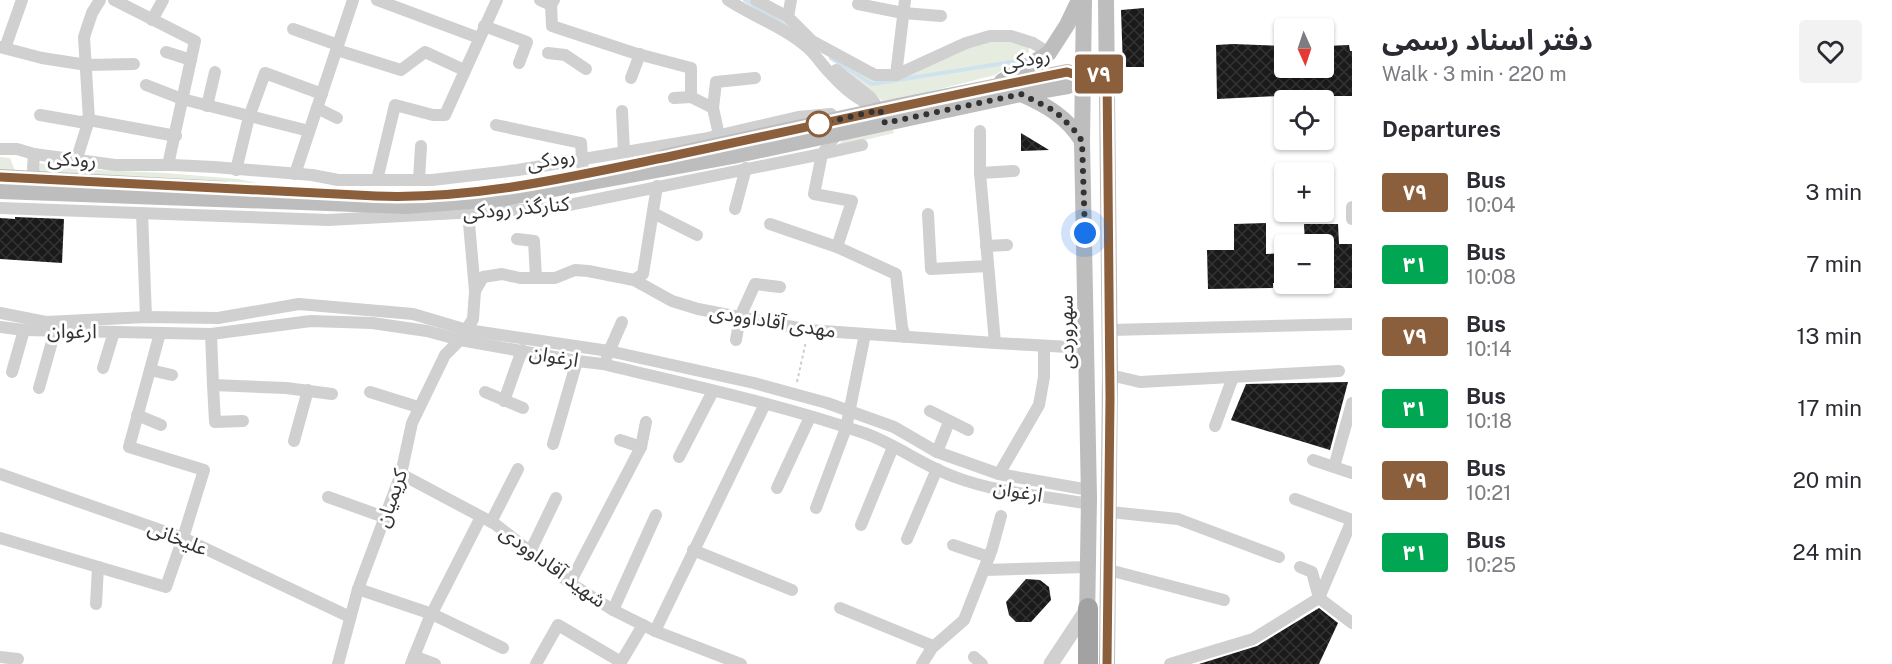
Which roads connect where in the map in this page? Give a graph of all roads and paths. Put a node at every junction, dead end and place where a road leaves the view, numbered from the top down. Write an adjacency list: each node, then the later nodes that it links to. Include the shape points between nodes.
1 (22, 0): 25 (street)
2 (100, 0): 35 (street, via 84,37)
3 (114, 0): 20 (street)
4 (163, 0): 20 (street)
5 (353, 0): 26 (street)
6 (376, 0): 22 (street)
7 (497, 0): 22 (street)
8 (728, 0): 24 (street)
9 (756, 0): 18 (street)
10 (792, 0): 18 (street)
11 (905, 0): 17 (street)
12 (1079, 0): 29 (main road)
13 (1084, 0): 41 (main road, سهروردی)
14 (1106, 0): 39 (main road)
15 (548, 2): 23 (street, via 552,26)
16 (858, 4): 17 (street)
17 (903, 13): 19 (street); 40 (street)
18 (788, 16): 24 (street)
19 (941, 16)
20 (152, 20): 32 (street, via 195,41)
21 (293, 29): 26 (street)
22 (481, 32): 33 (street, via 527,42); 37 (street)
23 (572, 33): 30 (street); 31 (street)
24 (811, 45): 40 (street, via 875,75); 57 (street, via 829,72 856,99)
25 (3, 47): 35 (street)
26 (338, 47): 37 (street, via 401,70 425,52); 46 (street)
27 (166, 52): 32 (street)
28 (548, 53): 31 (street)
29 (1049, 53): 40 (street, via 1011,36 990,36); 45 (main road)
30 (640, 54): 42 (street); 48 (street, via 691,68)
31 (565, 55): 36 (street)
32 (191, 60): 50 (street)
33 (519, 63)
34 (135, 64): 35 (street)
35 (87, 65): 59 (street)
36 (586, 69)
37 (464, 70): 83 (street, via 445,115 395,105)
38 (215, 72): 51 (street)
39 (1107, 73): 41 (main road); 118 (main road)
40 (896, 75)
41 (1083, 77): 45 (main road, رودکی, via 1067,72); 47 (main road, رودکی, via 1068,86); 66 (main road, سهروردی)
42 (631, 78)
43 (755, 78): 53 (street, via 716,82)
44 (146, 85): 50 (street)
45 (993, 87): 57 (main road, رودکی)
46 (322, 94): 52 (street); 56 (street, via 265,74)
47 (1021, 94): 57 (main road, رودکی); 66 (main road, via 1055,111)
48 (691, 97): 49 (street); 53 (street)
49 (674, 98)
50 (182, 99): 51 (street); 65 (street)
51 (207, 106): 56 (street)
52 (317, 108): 58 (street); 61 (street)
53 (713, 108): 64 (street)
54 (622, 111): 70 (street)
55 (40, 115): 59 (street)
56 (249, 117): 61 (street); 77 (street)
57 (883, 117): 63 (main road, رودکی); 64 (street, via 798,117); 75 (main road, رودکی)
58 (337, 118)
59 (89, 120): 65 (street); 73 (street)
60 (496, 125): 75 (street, via 581,143)
61 (309, 131): 80 (street)
62 (980, 132): 79 (street)
63 (837, 134): 72 (street); 88 (main road, رودکی, via 516,196 407,206)
64 (719, 135): 70 (street)
65 (176, 136): 74 (street)
66 (1082, 141): 129 (main road, سهروردی)
67 (862, 145): 72 (street, کنارگذر رودکی)
68 (421, 146): 84 (street)
69 (0, 149): 71 (street)
70 (624, 152): 75 (street)
71 (34, 154): 73 (street); 82 (street)
72 (822, 154): 76 (street, کنارگذر رودکی); 102 (street, via 814,194 852,201)
73 (76, 161): 74 (street)
74 (168, 165): 77 (street)
75 (582, 167): 82 (main road, رودکی, via 499,189 414,198); 84 (street)
76 (746, 168): 85 (street, کنارگذر رودکی); 91 (street)
77 (236, 170): 80 (street)
78 (1014, 171): 79 (street)
79 (980, 173): 101 (street)
80 (295, 174): 83 (street)
81 (0, 177): 82 (main road, رودکی)
82 (35, 178)
83 (377, 180): 84 (street)
84 (419, 180)
85 (657, 186): 92 (street, کنارگذر رودکی, via 554,208); 94 (street)
86 (0, 191): 87 (main road, رودکی)
87 (67, 202): 88 (main road, رودکی); 90 (street)
88 (116, 204): 93 (street, کنارگذر رودکی)
89 (1352, 207): 96 (street)
90 (0, 208)
91 (735, 209)
92 (468, 212): 93 (street, کنارگذر رودکی, via 328,219); 107 (street)
93 (142, 213): 110 (street)
94 (652, 213): 98 (street); 105 (street, via 643,274)
95 (928, 214): 103 (street, via 931,269)
96 (1352, 219)
97 (770, 224): 102 (street)
98 (697, 235)
99 (517, 239): 104 (street, via 534,241)
100 (1008, 245): 101 (street)
101 (986, 246): 103 (street)
102 (837, 247): 125 (street, via 896,274)
103 (988, 266): 127 (street)
104 (536, 278): 105 (street, مهدی آقاداوودی, via 555,278 575,270); 107 (street, مهدی آقاداوودی, via 502,274 483,277)
105 (634, 280): 111 (street, مهدی آقاداوودی, via 672,301)
106 (780, 287): 111 (street, via 755,284)
107 (475, 291): 124 (street, via 474,319)
108 (287, 307): 110 (street, ارغوان, via 218,318); 113 (street); 124 (street, ارغوان, via 299,304 413,314)
109 (0, 313): 110 (street, ارغوان, via 46,322)
110 (146, 317)
111 (740, 317): 117 (street, مهدی آقاداوودی); 126 (street)
112 (622, 322): 131 (street)
113 (290, 324): 122 (street, ارغوان); 124 (street, ارغوان, via 372,323)
114 (1352, 324): 118 (street)
115 (0, 327): 116 (street, ارغوان)
116 (24, 330): 119 (street, ارغوان); 138 (street)
117 (809, 330): 123 (street, مهدی آقاداوودی); 149 (path)
118 (1110, 330): 140 (main road)
119 (55, 331): 120 (street, ارغوان); 143 (street)
120 (114, 332): 121 (street, ارغوان); 135 (street)
121 (160, 333): 122 (street, ارغوان); 136 (street)
122 (211, 334): 142 (street)
123 (865, 334): 125 (street, مهدی آقاداوودی); 156 (street)
124 (463, 335): 130 (street, ارغوان); 132 (street, ارغوان); 153 (street, کریمیان, via 445,355)
125 (905, 337): 127 (street, مهدی آقاداوودی)
126 (736, 340)
127 (995, 343): 128 (street, مهدی آقاداوودی)
128 (1044, 346): 129 (street, مهدی آقاداوودی); 180 (street, via 1039,405)
129 (1088, 348): 183 (main road, سهروردی)
130 (522, 351): 132 (street, ارغوان); 150 (street)
131 (609, 351): 132 (street, ارغوان); 134 (street); 149 (street, ارغوان)
132 (560, 352): 133 (street, ارغوان)
133 (577, 361): 134 (street, ارغوان); 168 (street)
134 (603, 364): 145 (street, ارغوان)
135 (103, 368)
136 (150, 370): 139 (street); 157 (street)
137 (1339, 370): 141 (street)
138 (12, 372)
139 (172, 375)
140 (1110, 375): 141 (street, via 1140,382); 187 (main road)
141 (1233, 377): 163 (street)
142 (213, 386): 144 (street); 159 (street, via 215,422)
143 (39, 388)
144 (308, 390): 148 (street); 167 (street)
145 (713, 391): 152 (street, ارغوان); 172 (street)
146 (370, 392): 153 (street)
147 (485, 392): 150 (street)
148 (332, 394)
149 (794, 394): 156 (street, ارغوان)
150 (504, 400): 154 (street)
151 (1352, 403): 174 (street)
152 (765, 404): 158 (street, ارغوان); 199 (street)
153 (418, 407): 179 (street, کریمیان)
154 (523, 408)
155 (930, 411): 161 (street)
156 (849, 412): 164 (street); 171 (street, ارغوان, via 894,427)
157 (137, 415): 162 (street); 195 (street, via 129,447 204,470)
158 (810, 417): 164 (street, ارغوان); 181 (street)
159 (243, 421)
160 (646, 422): 169 (street)
161 (949, 422): 165 (street); 171 (street)
162 (161, 425)
163 (1215, 426)
164 (846, 428): 170 (street, ارغوان); 186 (street)
165 (968, 430)
166 (620, 440): 169 (street)
167 (294, 441)
168 (553, 444)
169 (641, 447): 208 (street)
170 (893, 447): 176 (street, ارغوان); 193 (street)
171 (937, 452): 180 (street, ارغوان)
172 (679, 458)
173 (1313, 460): 174 (street)
174 (1334, 467): 177 (street)
175 (518, 469): 191 (street)
176 (937, 470): 183 (street, ارغوان, via 991,487); 196 (street)
177 (1352, 473)
178 (0, 474): 195 (street, علیخانی)
179 (401, 474): 190 (street, کریمیان); 191 (street, شهید آقاداوودی)
180 (999, 474): 183 (street, ارغوان)
181 (777, 488)
182 (328, 497): 190 (street)
183 (1089, 497): 204 (main road, سهروردی)
184 (556, 498): 200 (street)
185 (1294, 500): 192 (street)
186 (816, 508)
187 (1110, 512): 202 (street, via 1178,519); 207 (main road)
188 (656, 514): 216 (street)
189 (1001, 516): 201 (street)
190 (384, 518): 209 (street, کریمیان)
191 (486, 519): 200 (street, شهید آقاداوودی); 217 (street)
192 (1352, 520): 197 (street)
193 (861, 525)
194 (0, 538): 203 (street)
195 (183, 538): 203 (street, via 166,587); 218 (street, علیخانی)
196 (907, 540)
197 (1346, 544): 211 (street)
198 (953, 545): 201 (street)
199 (693, 550): 210 (street); 221 (street)
200 (530, 552): 208 (street, شهید آقاداوودی)
201 (989, 557): 206 (street)
202 (1279, 557)
203 (98, 567): 213 (street)
204 (1088, 567): 206 (street); 215 (main road, سهروردی)
205 (1300, 567): 211 (street, via 1312,572)
206 (984, 570): 222 (street, via 964,620)
207 (1109, 570): 212 (street); 234 (main road)
208 (570, 583): 216 (street, شهید آقاداوودی)
209 (358, 589): 217 (street); 218 (street, کریمیان)
210 (792, 590)
211 (1318, 598): 219 (street); 235 (street, via 1253,639)
212 (1224, 600)
213 (96, 604)
214 (840, 608): 222 (street)
215 (1088, 608): 232 (street); 233 (highway)
216 (613, 610): 220 (street, شهید آقاداوودی)
217 (432, 614): 223 (street); 226 (street)
218 (350, 617): 227 (street, کریمیان)
219 (1352, 623)
220 (642, 625): 221 (street, شهید آقاداوودی); 229 (street, via 621,662 558,625)
221 (655, 631): 230 (street, شهید آقاداوودی)
222 (933, 646): 231 (street)
223 (503, 648)
224 (0, 657): 225 (street)
225 (18, 659)
226 (412, 660): 228 (street)
227 (337, 663)
228 (435, 664)
229 (536, 664)
230 (741, 664)
231 (922, 664)
232 (1051, 664)
233 (1086, 664)
234 (1107, 664)
235 (1170, 664)

